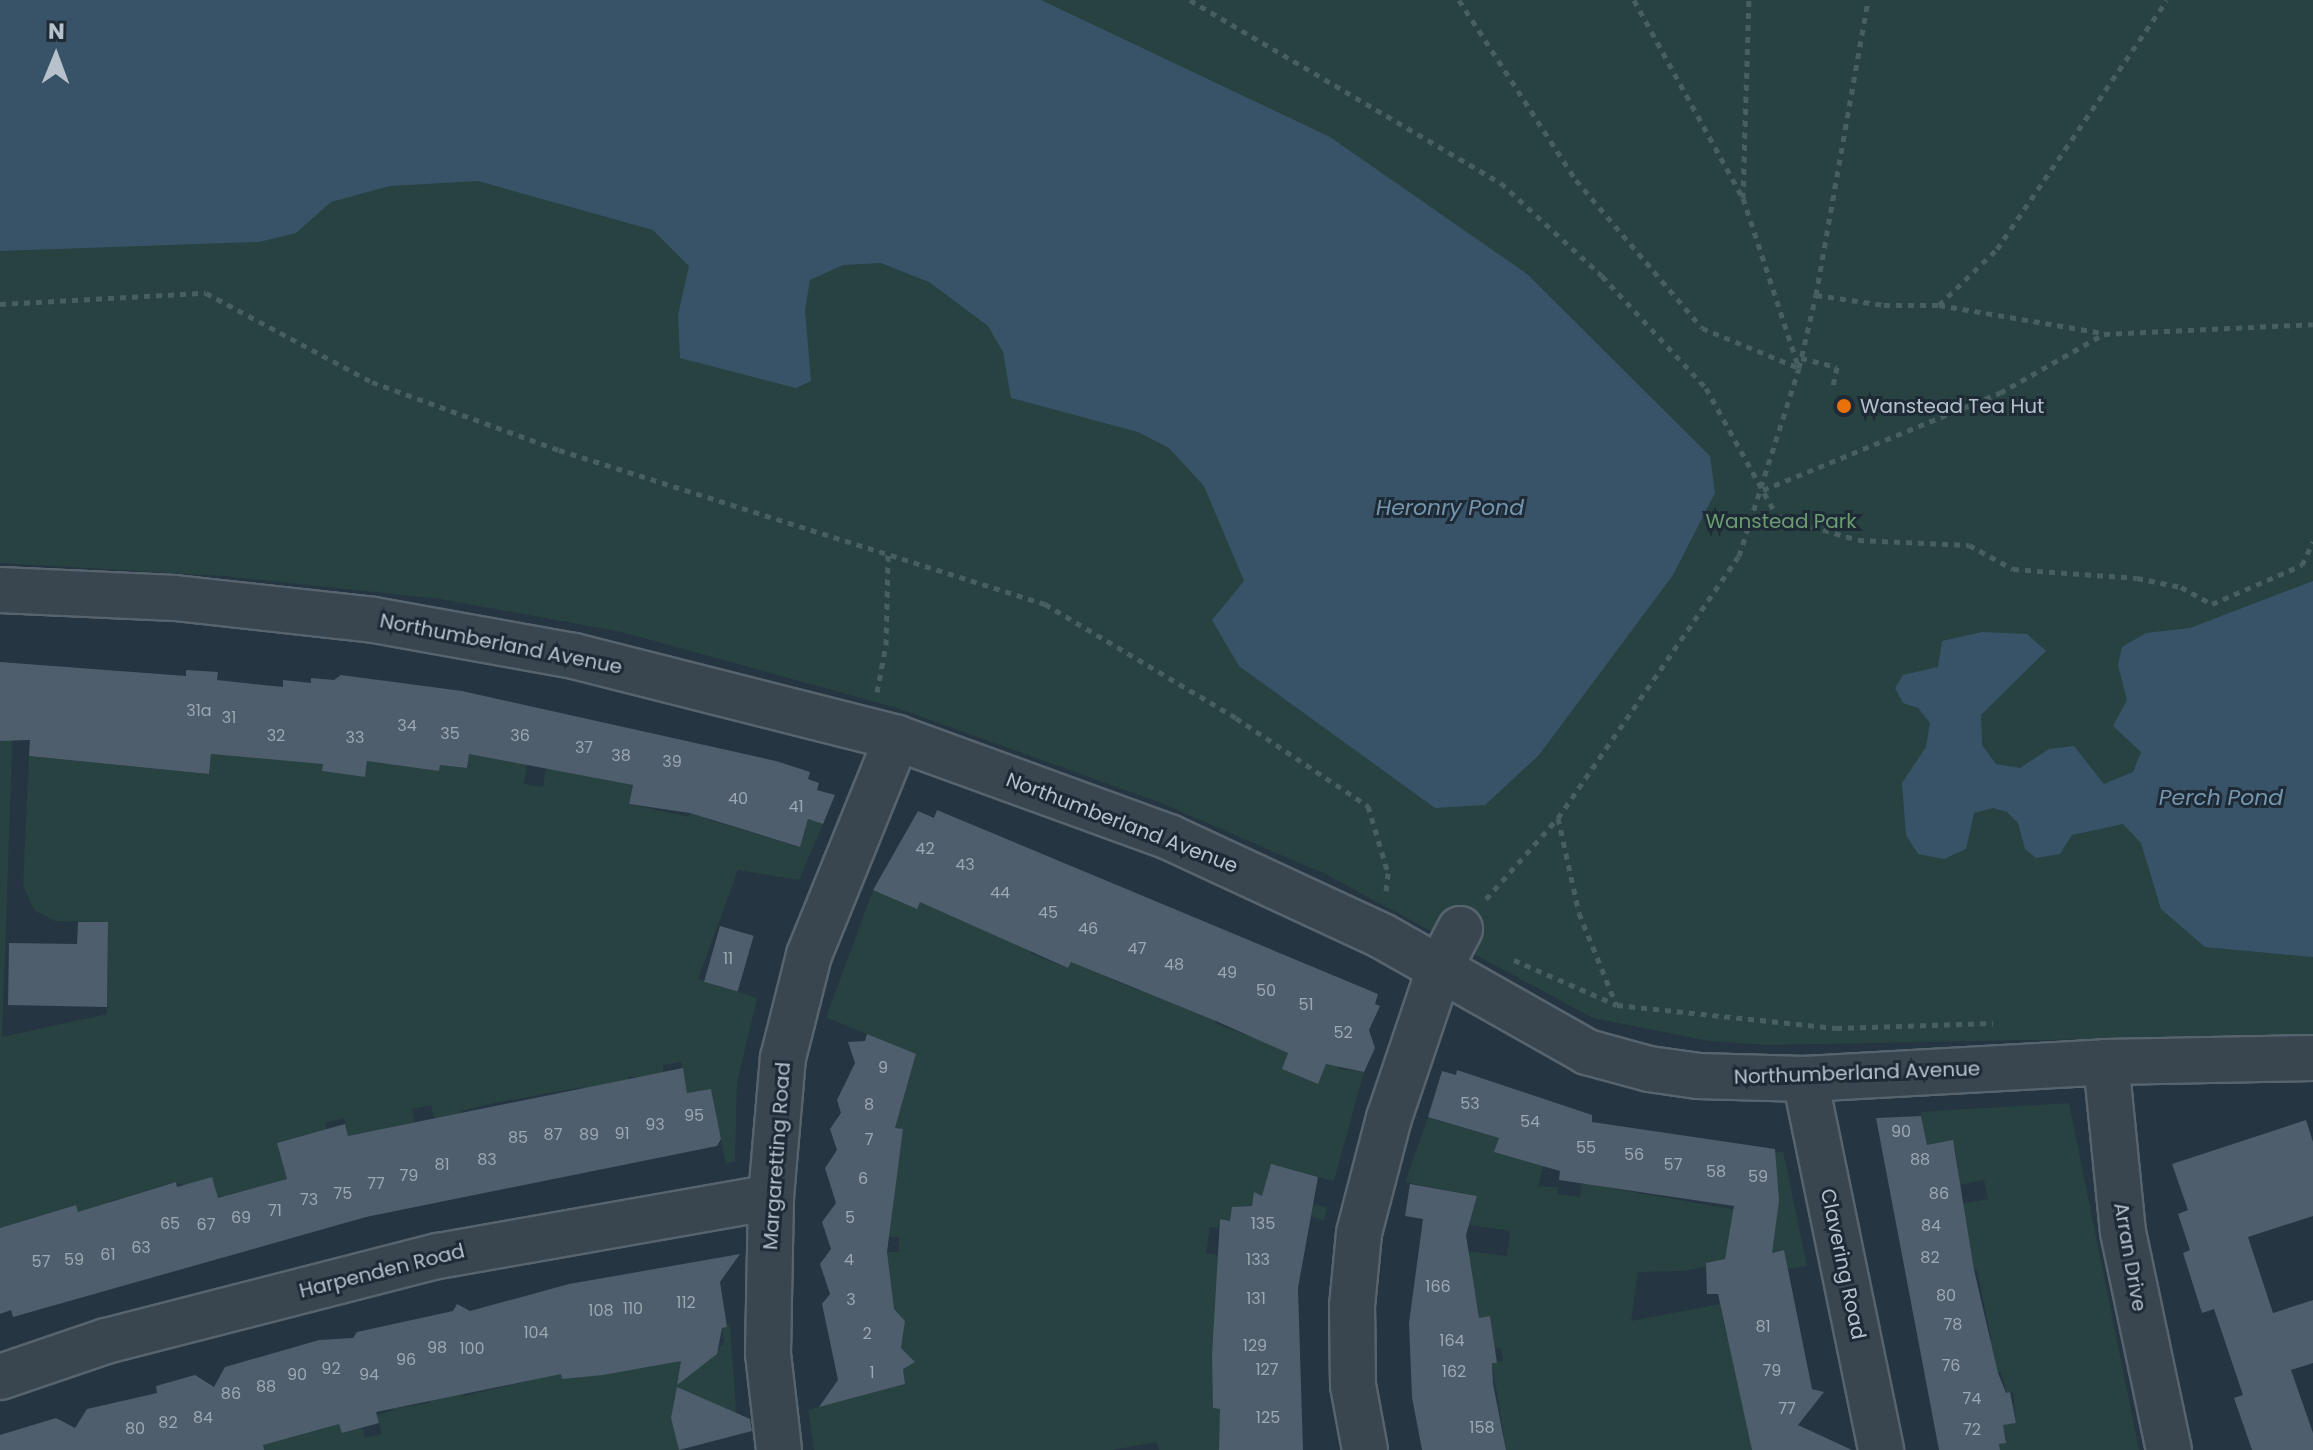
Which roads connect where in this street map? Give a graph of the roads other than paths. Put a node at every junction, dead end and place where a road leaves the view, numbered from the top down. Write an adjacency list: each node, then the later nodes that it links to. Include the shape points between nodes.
1 (0, 590): 2 (street, Northumberland Avenue, via 175,598 374,620 574,656)
2 (880, 734): 4 (street, Northumberland Avenue, via 1169,837); 8 (street, Margaretting Road, via 809,955 783,1058)
3 (1460, 929): 4 (street)
4 (1440, 967): 7 (street, Northumberland Avenue, via 1587,1052 1698,1076); 11 (street, via 1389,1118 1359,1233 1352,1306 1353,1385)
5 (2313, 1058): 6 (street, Northumberland Avenue)
6 (2106, 1062): 7 (street, Northumberland Avenue); 13 (street, Arran Drive, via 2123,1232)
7 (1805, 1079): 12 (street, Clavering Road)
8 (771, 1197): 9 (street, Harpenden Road, via 438,1256 106,1341); 10 (street, Margaretting Road, via 768,1353)
9 (0, 1377)
10 (779, 1450)
11 (1365, 1450)
12 (1881, 1450)
13 (2169, 1450)

